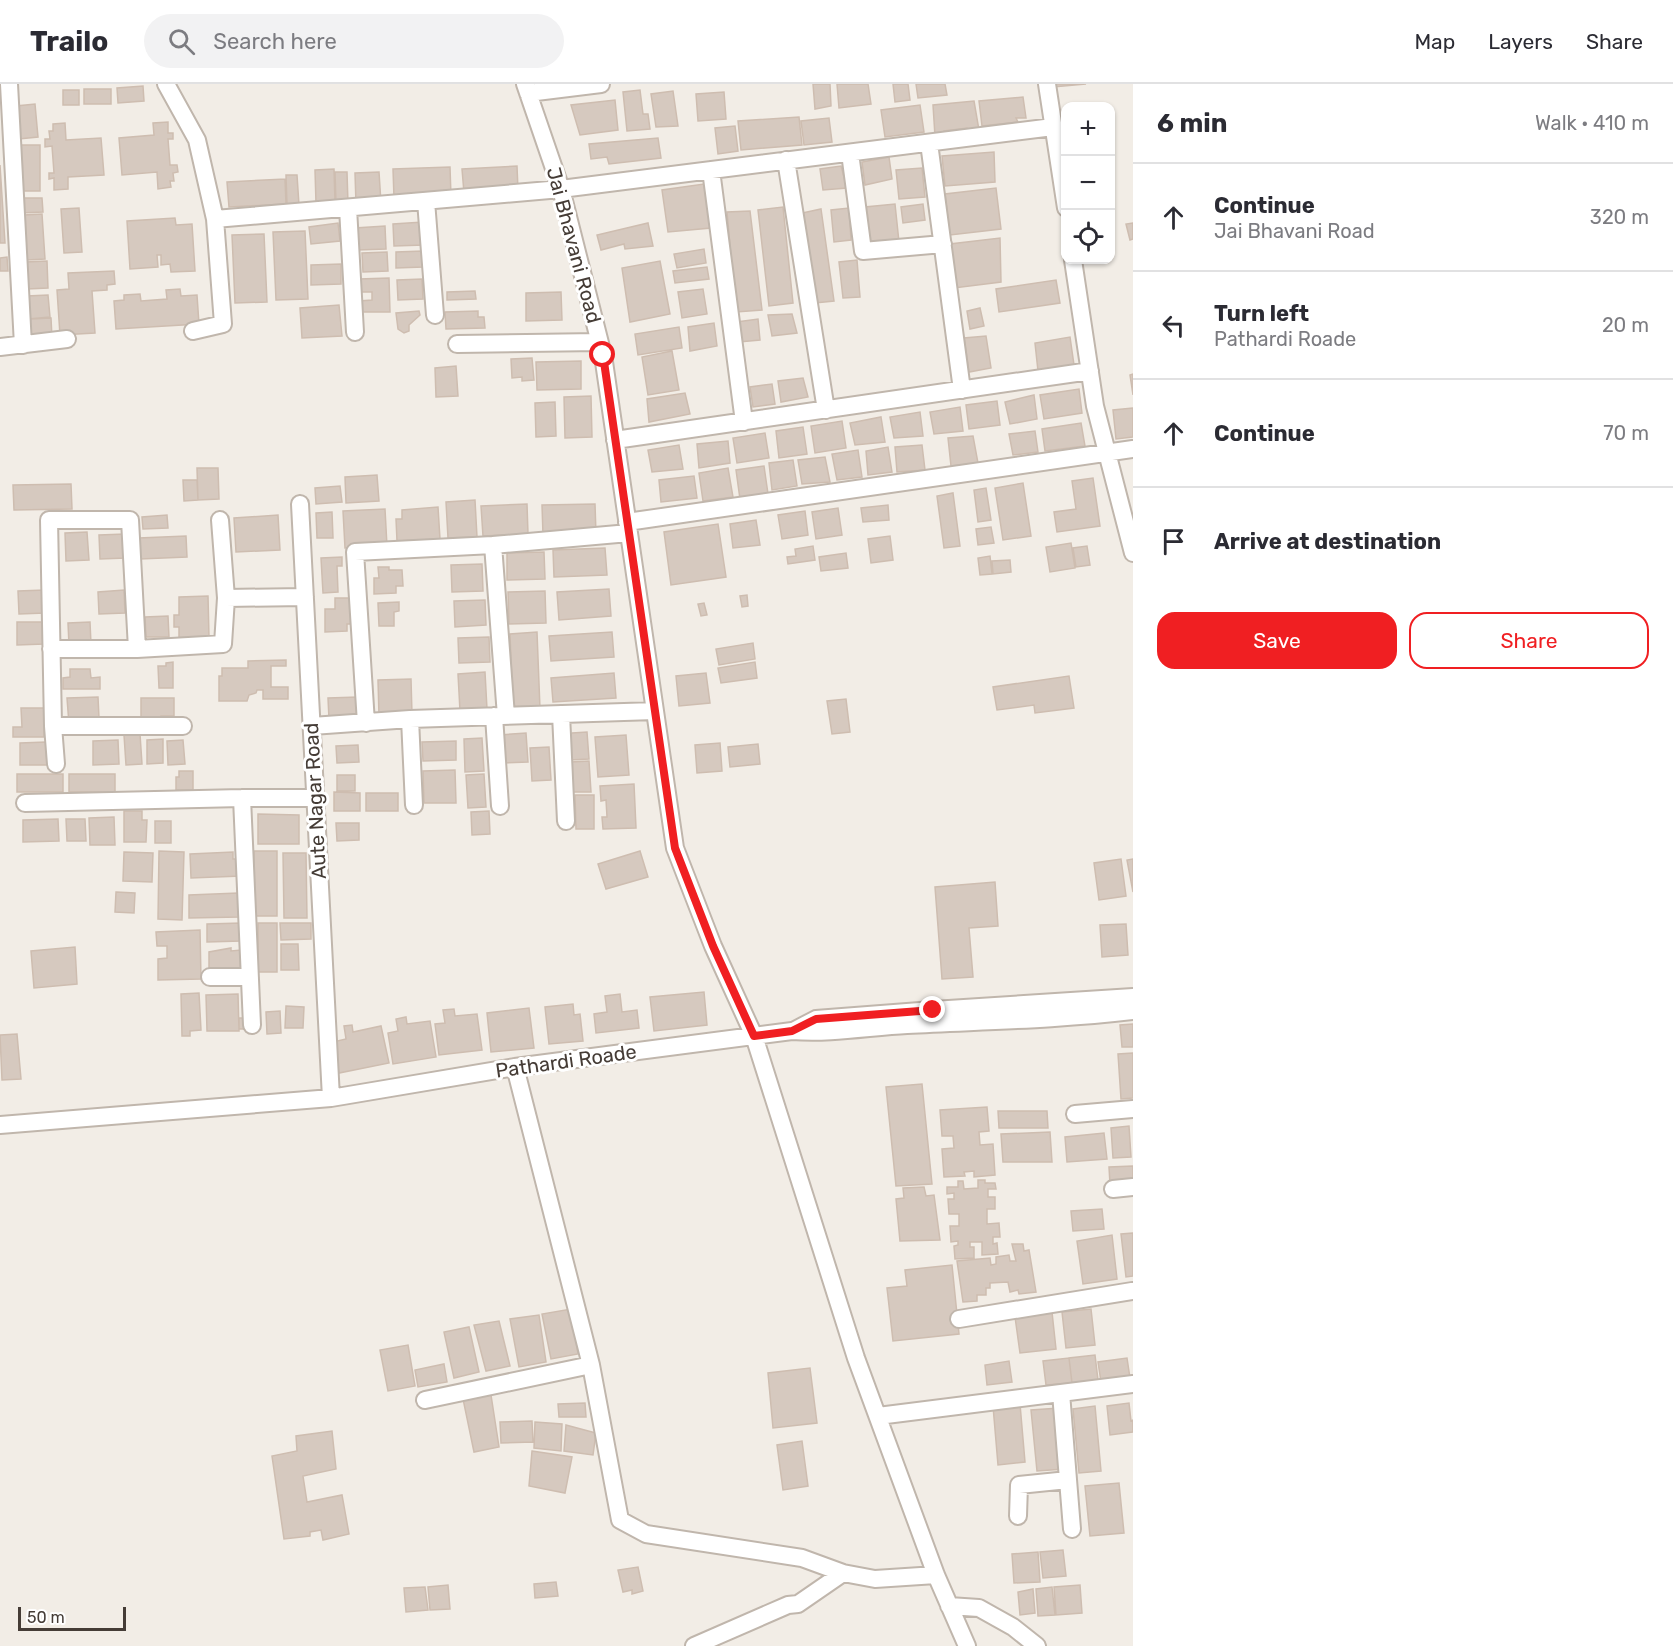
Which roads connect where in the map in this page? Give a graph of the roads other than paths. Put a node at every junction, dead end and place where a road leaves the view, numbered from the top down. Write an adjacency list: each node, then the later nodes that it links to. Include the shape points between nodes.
1 (9, 84): 24 (street)
2 (166, 84): 15 (street, via 197,140)
3 (601, 84): 5 (street)
4 (1047, 84): 6 (street)
5 (526, 89): 12 (street, Jai Bhavani Road)
6 (1053, 127): 7 (street); 11 (street)
7 (929, 143): 8 (street); 16 (street)
8 (850, 153): 9 (street); 16 (street, via 863,251)
9 (786, 160): 10 (street); 28 (street)
10 (711, 170): 12 (street); 29 (street)
11 (1061, 181)
12 (561, 189): 13 (street); 22 (street, Jai Bhavani Road)
13 (426, 201): 14 (street); 18 (street)
14 (348, 208): 15 (street); 20 (street)
15 (215, 219): 19 (street, via 223,324)
16 (943, 244): 27 (street)
17 (1074, 264): 26 (street)
18 (435, 315)
19 (193, 330)
20 (355, 332)
21 (67, 339): 24 (street)
22 (599, 342): 23 (street); 30 (street, Jai Bhavani Road)
23 (457, 344)
24 (23, 345): 25 (street)
25 (0, 347)
26 (1090, 371): 27 (street); 32 (street)
27 (962, 390): 28 (street)
28 (826, 410): 29 (street)
29 (744, 422): 30 (street)
30 (615, 440): 35 (street, Jai Bhavani Road)
31 (1133, 449): 32 (street)
32 (1107, 452): 35 (street); 37 (street)
33 (300, 504): 38 (street, Aute Nagar Road)
34 (220, 520): 39 (street)
35 (628, 528): 36 (street); 42 (street, Jai Bhavani Road)
36 (493, 545): 44 (street); 46 (street, via 355,552)
37 (1133, 553)
38 (305, 597): 39 (street); 49 (street, Aute Nagar Road)
39 (226, 598): 41 (street, via 223,644)
40 (51, 649): 41 (street); 41 (street, via 49,520 130,520); 47 (street)
41 (137, 649)
42 (655, 711): 43 (street); 63 (street, Jai Bhavani Road, via 675,848)
43 (561, 714): 44 (street); 56 (street)
44 (500, 716): 45 (street); 55 (street)
45 (410, 719): 46 (street); 54 (street)
46 (366, 723): 49 (street)
47 (53, 726): 48 (street); 50 (street)
48 (183, 726)
49 (312, 726): 52 (street, Aute Nagar Road)
50 (56, 764)
51 (242, 798): 52 (street); 53 (street); 58 (street)
52 (315, 798): 65 (street, Aute Nagar Road)
53 (25, 803)
54 (414, 805)
55 (500, 806)
56 (566, 821)
57 (210, 977): 58 (street)
58 (250, 977): 61 (street)
59 (1133, 997): 62 (street, via 816,1019)
60 (1133, 1011): 62 (street, Pathardi Roade, via 818,1033)
61 (252, 1025)
62 (792, 1031): 63 (street, Pathardi Roade)
63 (754, 1036): 64 (street, Pathardi Roade); 77 (street, Jai Bhavani Road)
64 (515, 1067): 65 (street, Pathardi Roade); 73 (street)
65 (331, 1098): 68 (street, Pathardi Roade)
66 (1133, 1109): 67 (street)
67 (1075, 1114)
68 (0, 1125)
69 (1133, 1187): 70 (street)
70 (1113, 1189)
71 (1133, 1294): 72 (street)
72 (959, 1319)
73 (591, 1365): 76 (street); 81 (street, via 620,1520 646,1533 802,1557)
74 (1133, 1383): 75 (street)
75 (1061, 1393): 77 (street); 78 (street)
76 (425, 1400)
77 (878, 1416): 82 (street, Jai Bhavani Road)
78 (1068, 1480): 79 (street, via 1019,1485); 80 (street)
79 (1018, 1516)
80 (1072, 1529)
81 (843, 1573): 82 (street, via 875,1579); 84 (street, via 798,1604)
82 (936, 1575): 83 (street, Jai Bhavani Road)
83 (949, 1606): 85 (street, Jai Bhavani Road); 86 (street, via 979,1608 1013,1627)
84 (694, 1646)
85 (967, 1646)
86 (1036, 1646)

